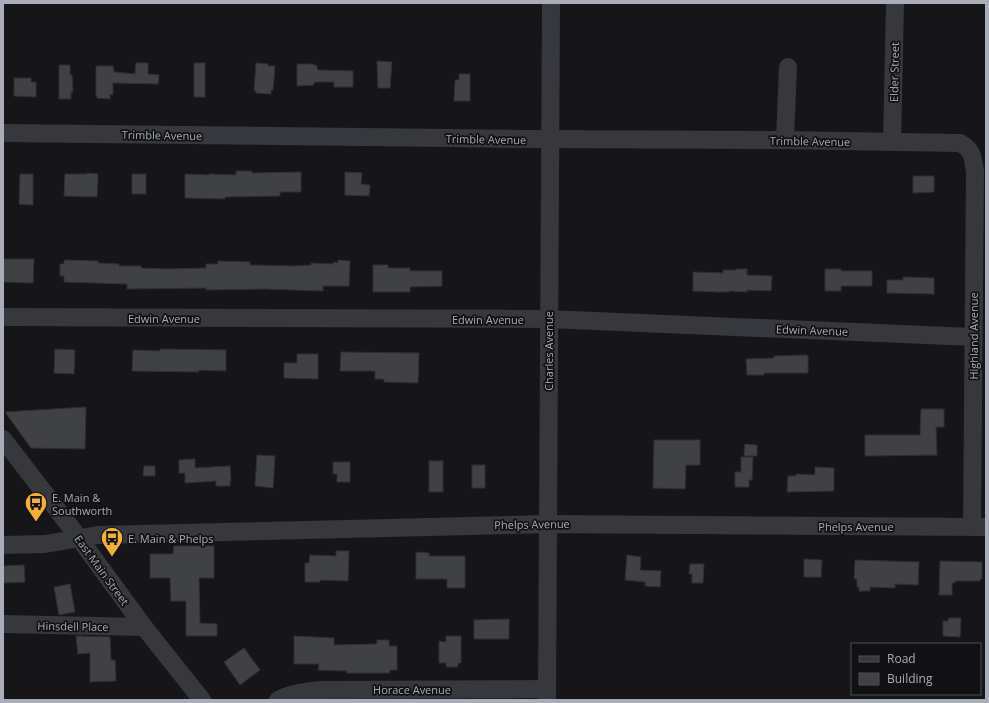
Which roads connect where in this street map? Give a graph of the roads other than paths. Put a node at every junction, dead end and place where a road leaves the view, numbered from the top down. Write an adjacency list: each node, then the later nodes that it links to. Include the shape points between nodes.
1 (551, 3): 5 (street, Charles Avenue)
2 (896, 3): 7 (street, Elder Street)
3 (788, 68): 6 (street)
4 (3, 133): 5 (street, Trimble Avenue)
5 (550, 139): 6 (street, Trimble Avenue); 10 (street, Charles Avenue)
6 (785, 140): 7 (street, Trimble Avenue)
7 (892, 142): 8 (street, Trimble Avenue, via 951,142 960,143)
8 (967, 148): 11 (street, Highland Avenue, via 971,152 975,171)
9 (3, 317): 10 (street, Edwin Avenue)
10 (548, 319): 11 (street, Edwin Avenue); 13 (street, Charles Avenue)
11 (973, 337): 14 (street, Highland Avenue)
12 (3, 439): 15 (street, East Main Street)
13 (547, 524): 14 (street, Phelps Avenue); 15 (street, Phelps Avenue, via 98,535); 19 (street, Charles Avenue)
14 (979, 526)
15 (79, 538): 16 (street, Phelps Avenue, via 45,544); 18 (street, East Main Street)
16 (3, 545)
17 (3, 624): 18 (street, Hinsdell Place)
18 (144, 627): 20 (street, East Main Street)
19 (547, 694): 21 (street, Horace Avenue, via 321,690 302,692)
20 (202, 700)
21 (278, 700)

